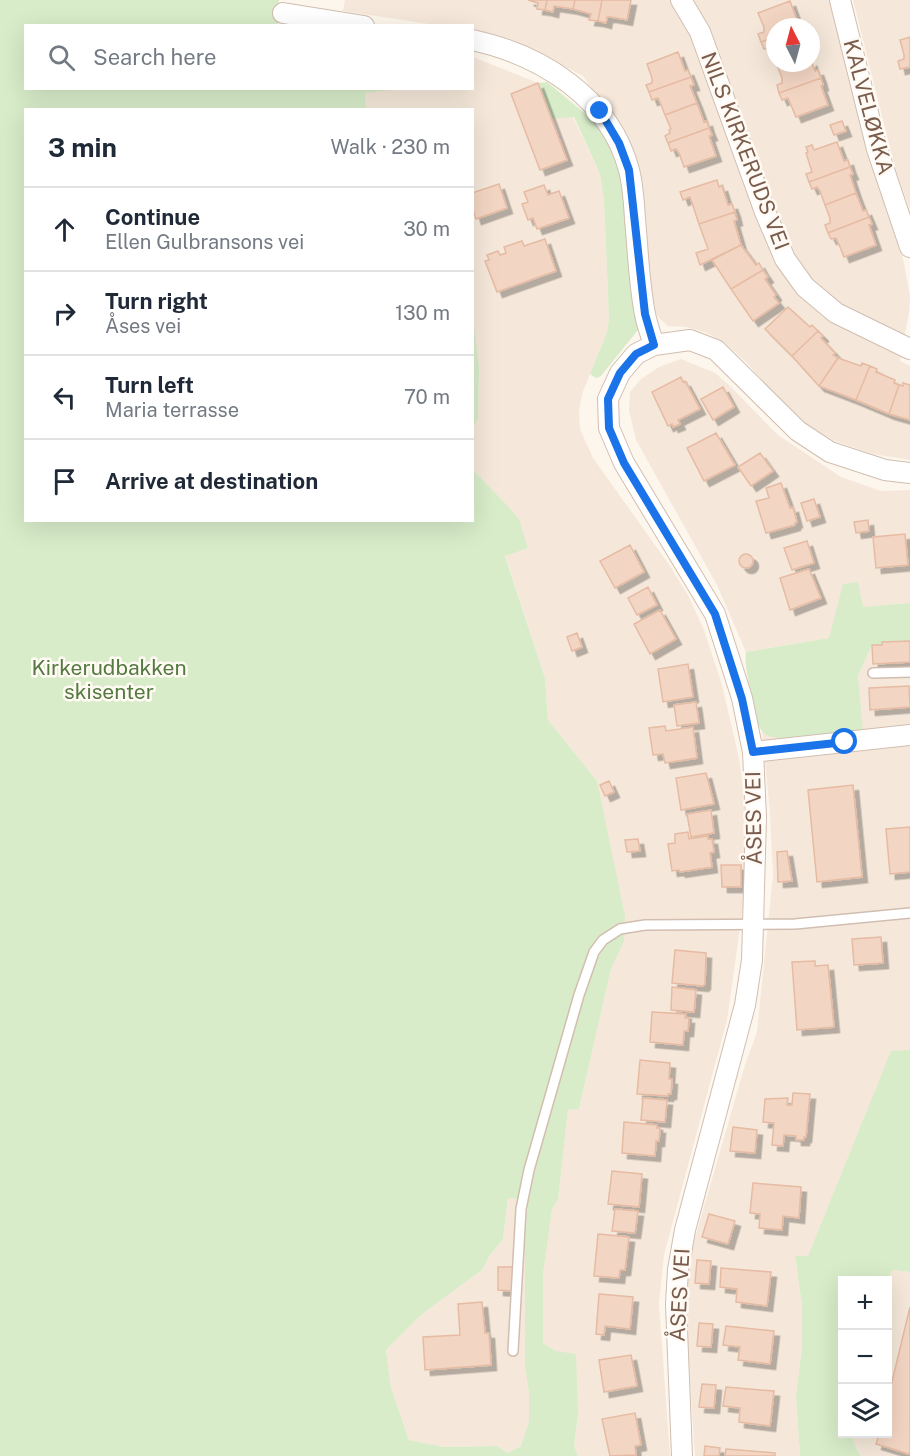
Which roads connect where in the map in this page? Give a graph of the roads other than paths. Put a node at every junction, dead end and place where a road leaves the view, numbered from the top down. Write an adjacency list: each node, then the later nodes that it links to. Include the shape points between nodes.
1 (681, 0): 8 (street, NILS KIRKERUDS VEI, via 700,32 748,169 785,259 806,287 836,313)
2 (840, 0): 6 (street, KALVELØKKA, via 877,149)
3 (283, 13): 4 (street)
4 (352, 24)
5 (474, 40): 7 (street, via 554,71 600,111 619,143 629,170 645,314)
6 (910, 247)
7 (654, 345): 9 (street, ÅSES VEI, via 690,340 716,350 798,431 830,452 885,470); 13 (street, ÅSES VEI, via 636,354 620,373 608,399 609,428 624,463 715,614 742,699)
8 (910, 349)
9 (910, 473)
10 (910, 672): 11 (lane)
11 (873, 673)
12 (910, 735): 13 (street)
13 (753, 752): 15 (street, ÅSES VEI)
14 (910, 913): 15 (lane, via 795,924)
15 (753, 923): 16 (lane, via 620,929 603,940 594,952 553,1081 521,1209); 17 (street, ÅSES VEI, via 745,1005 685,1230 678,1270)
16 (513, 1352)
17 (682, 1456)

